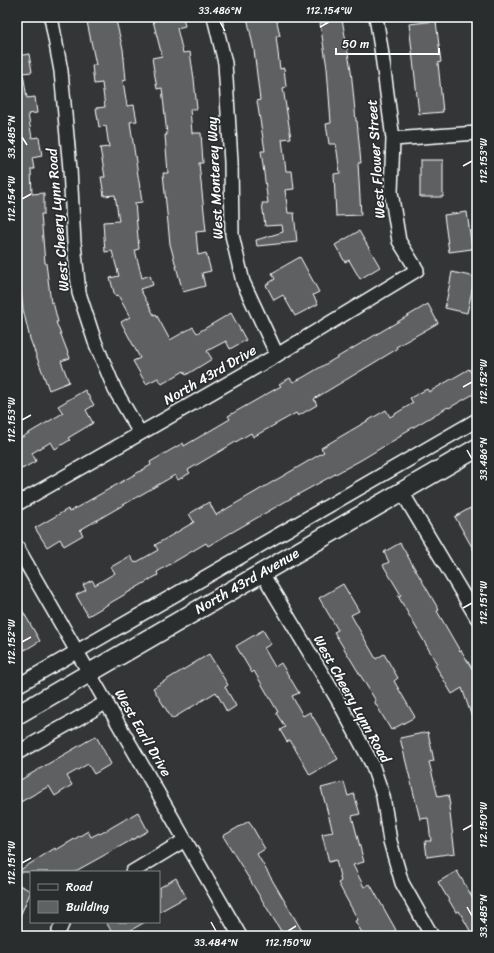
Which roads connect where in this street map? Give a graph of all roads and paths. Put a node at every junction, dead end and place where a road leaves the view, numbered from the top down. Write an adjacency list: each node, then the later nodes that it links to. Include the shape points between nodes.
1 (51, 17): 9 (street, West Cheery Lynn Road, via 61,71 79,293 94,342 115,390)
2 (214, 17): 7 (street, West Monterey Way, via 225,64 232,235 243,282)
3 (376, 17): 5 (street, West Flower Street)
4 (477, 133): 5 (street)
5 (393, 139): 6 (street, West Flower Street, via 391,192 399,241)
6 (417, 270): 7 (street, North 43rd Drive)
7 (277, 355): 9 (street, North 43rd Drive)
8 (477, 420): 16 (street, North 43rd Avenue)
9 (140, 432): 12 (street, North 43rd Drive)
10 (477, 448): 11 (main road, North 43rd Avenue)
11 (402, 492): 14 (main road, North 43rd Avenue); 15 (street)
12 (17, 504)
13 (17, 547): 16 (street, West Earll Drive)
14 (262, 573): 17 (main road, North 43rd Avenue); 25 (street, West Cheery Lynn Road, via 339,702 372,764 383,796 390,841 402,883)
15 (477, 618)
16 (77, 651): 17 (street, West Earll Drive); 18 (street, North 43rd Avenue)
17 (90, 673): 19 (street, West Earll Drive); 20 (main road, North 43rd Avenue)
18 (17, 686)
19 (107, 702): 21 (street); 22 (street, West Earll Drive)
20 (17, 715)
21 (17, 753)
22 (185, 840): 23 (street); 24 (street, West Earll Drive)
23 (134, 871)
24 (240, 936)
25 (432, 936)

